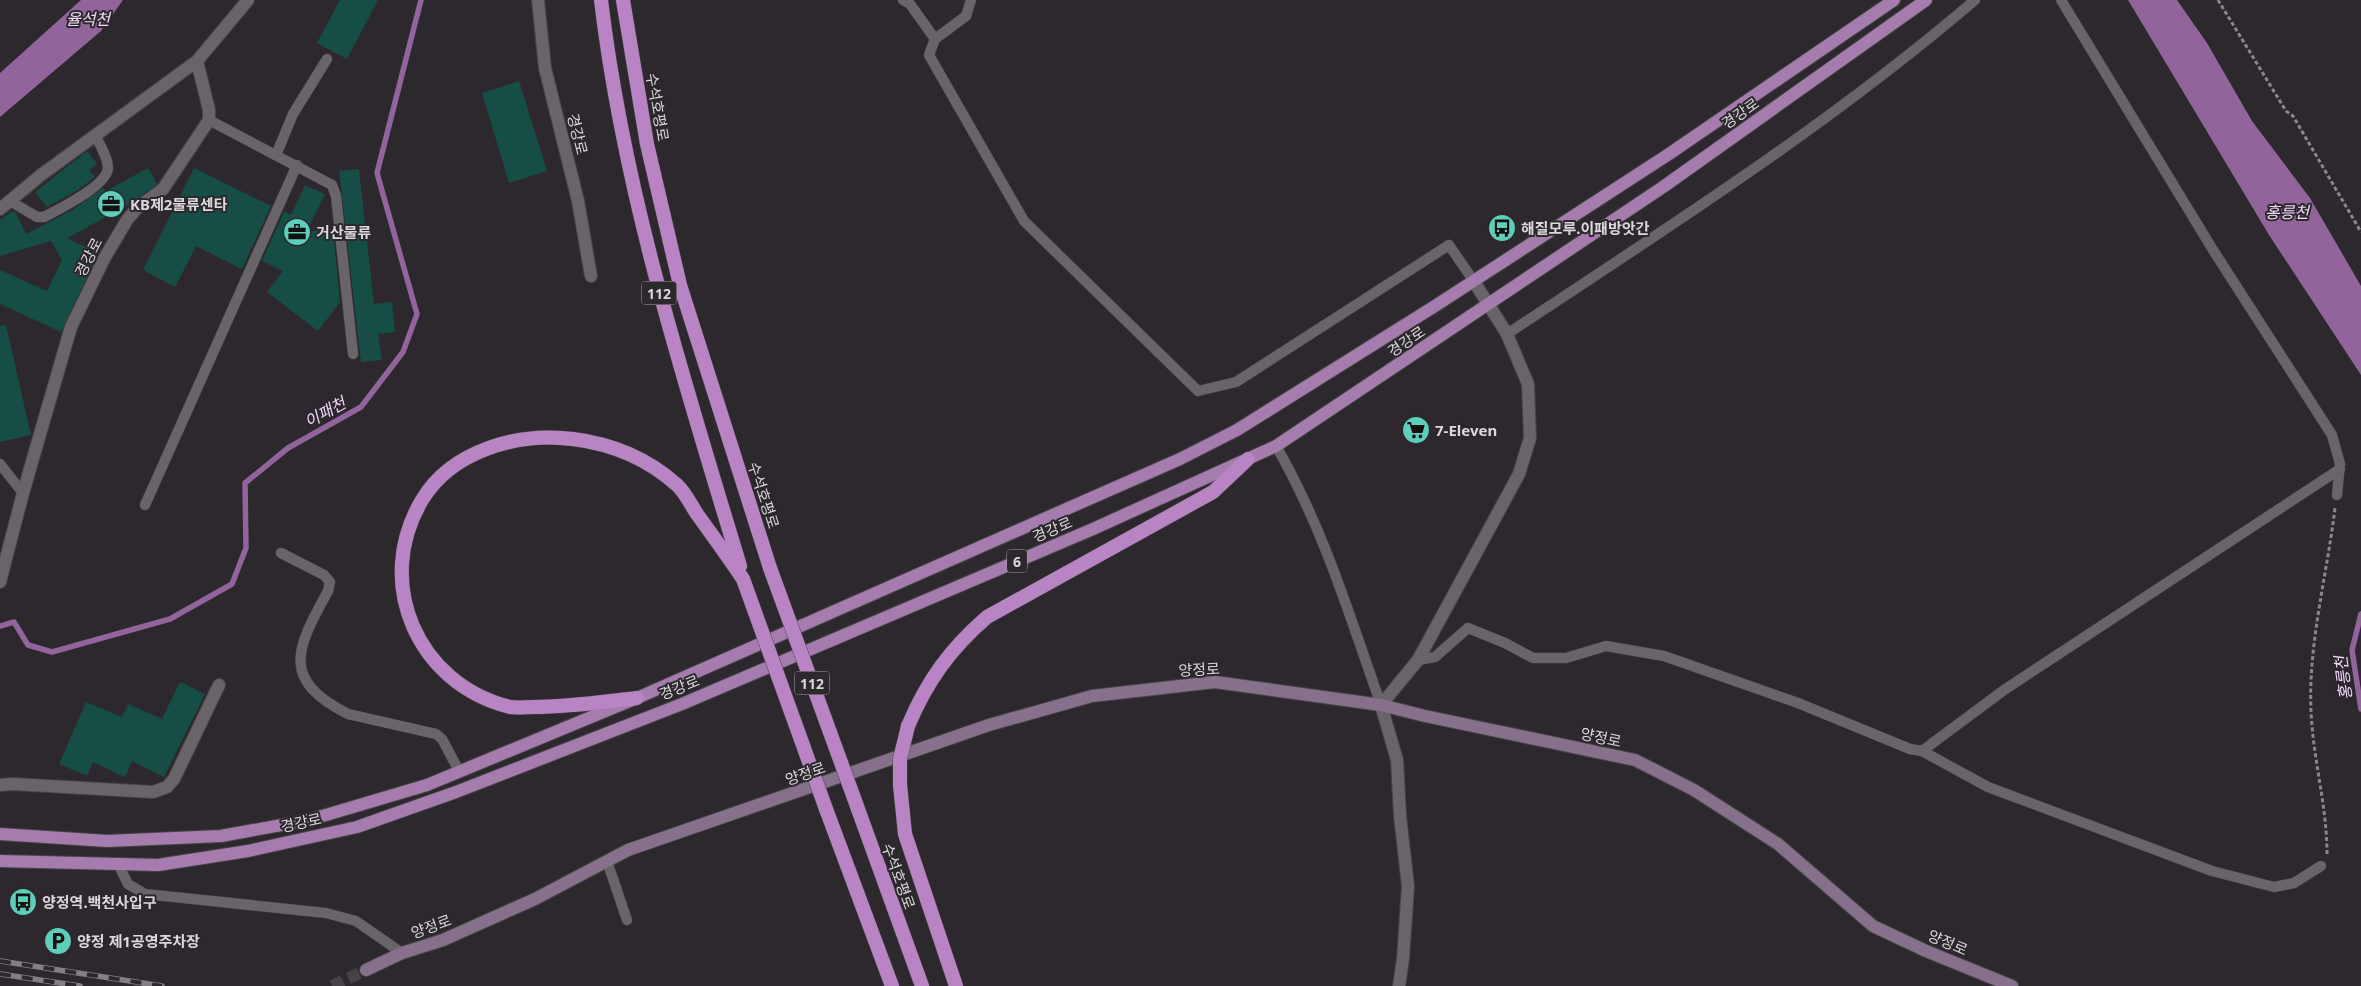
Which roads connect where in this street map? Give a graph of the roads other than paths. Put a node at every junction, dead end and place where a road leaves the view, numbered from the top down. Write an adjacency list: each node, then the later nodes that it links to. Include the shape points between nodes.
1 (248, 0): 13 (street)
2 (538, 0): 20 (street, 경강로, via 545,68 578,201)
3 (601, 0): 33 (highway, 112, via 626,155 661,302)
4 (623, 0): 51 (highway, 수석호평로 / 112, bridge, via 648,144 680,285 770,568)
5 (903, 0): 11 (lane, via 910,4)
6 (971, 0): 11 (lane, via 966,16)
7 (1894, 0): 21 (main road, 경강로 / 6, via 1669,154)
8 (1926, 0): 22 (main road, 경강로 / 6, via 1663,187)
9 (1975, 0): 23 (lane, via 1934,36 1826,119)
10 (2061, 0): 28 (lane, via 2213,250 2332,435)
11 (935, 39): 21 (lane, via 929,55 1024,221 1198,391 1236,382 1449,245)
12 (327, 59): 16 (lane, via 293,114)
13 (197, 61): 14 (street, via 210,110); 15 (street)
14 (209, 120): 16 (lane); 29 (street, 경강로, via 163,189 137,208 105,256 65,342)
15 (95, 135): 18 (street); 18 (lane, via 108,163 100,184 44,217 37,217)
16 (276, 155): 17 (lane)
17 (297, 165): 24 (lane, via 330,182 334,188); 31 (lane)
18 (10, 201): 19 (street)
19 (0, 209)
20 (591, 276)
21 (1473, 280): 22 (street); 37 (main road, 경강로 / 6, via 1253,420 1180,460)
22 (1490, 304): 23 (street); 25 (main road, 경강로 / 6)
23 (1507, 334): 35 (street, via 1528,384 1530,438 1518,474)
24 (352, 354)
25 (1276, 446): 26 (main road, 경강로 / 6); 38 (lane, via 1291,472 1338,580)
26 (1248, 459): 45 (main road, 경강로 / 6, via 1084,533 682,704 456,792 357,827 248,851 158,865); 52 (highway, bridge, via 1213,492 987,617 961,639 920,697 908,726 900,759 905,834)
27 (0, 464): 29 (lane)
28 (2340, 469): 30 (lane); 39 (lane, via 2004,690)
29 (23, 494): 34 (street, 경강로)
30 (2337, 495)
31 (145, 504)
32 (281, 553): 40 (lane, via 324,575 330,582 302,643 300,666 309,686 348,714 436,734)
33 (743, 579): 37 (highway, via 678,486 640,458 617,448 551,436 500,444 470,456 443,476 423,499 407,533 401,561 403,594 418,641 448,675 487,699 512,707 560,707); 50 (highway, 112, bridge)
34 (0, 582)
35 (1418, 660): 38 (street); 39 (lane, via 1435,657 1468,628 1533,658 1566,658 1606,646 1664,656 1798,703)
36 (219, 685): 41 (street, via 174,779 161,790)
37 (637, 698): 40 (main road, 경강로 / 6)
38 (1382, 705): 44 (main road, 양정로, via 1215,682 1092,696 989,725 628,850); 53 (street, via 1397,760 1408,886); 54 (main road, 양정로, via 1635,760 1694,790 1778,844 1873,926)
39 (1922, 752): 46 (lane, via 1988,787 2212,871 2274,887 2294,883)
40 (459, 771): 42 (main road, 경강로 / 6, via 427,785 309,820 221,836 106,841)
41 (0, 786)
42 (0, 834)
43 (0, 861): 45 (main road, 경강로 / 6)
44 (606, 861): 47 (lane); 48 (main road, 양정로, via 502,914 443,940)
45 (118, 864): 48 (lane, via 128,884 145,894 326,913 356,922)
46 (2321, 866)
47 (627, 920)
48 (402, 953): 49 (main road, 양정로)
49 (366, 970)
50 (892, 986)
51 (922, 986)
52 (956, 986)
53 (1399, 986)
54 (2012, 986)

